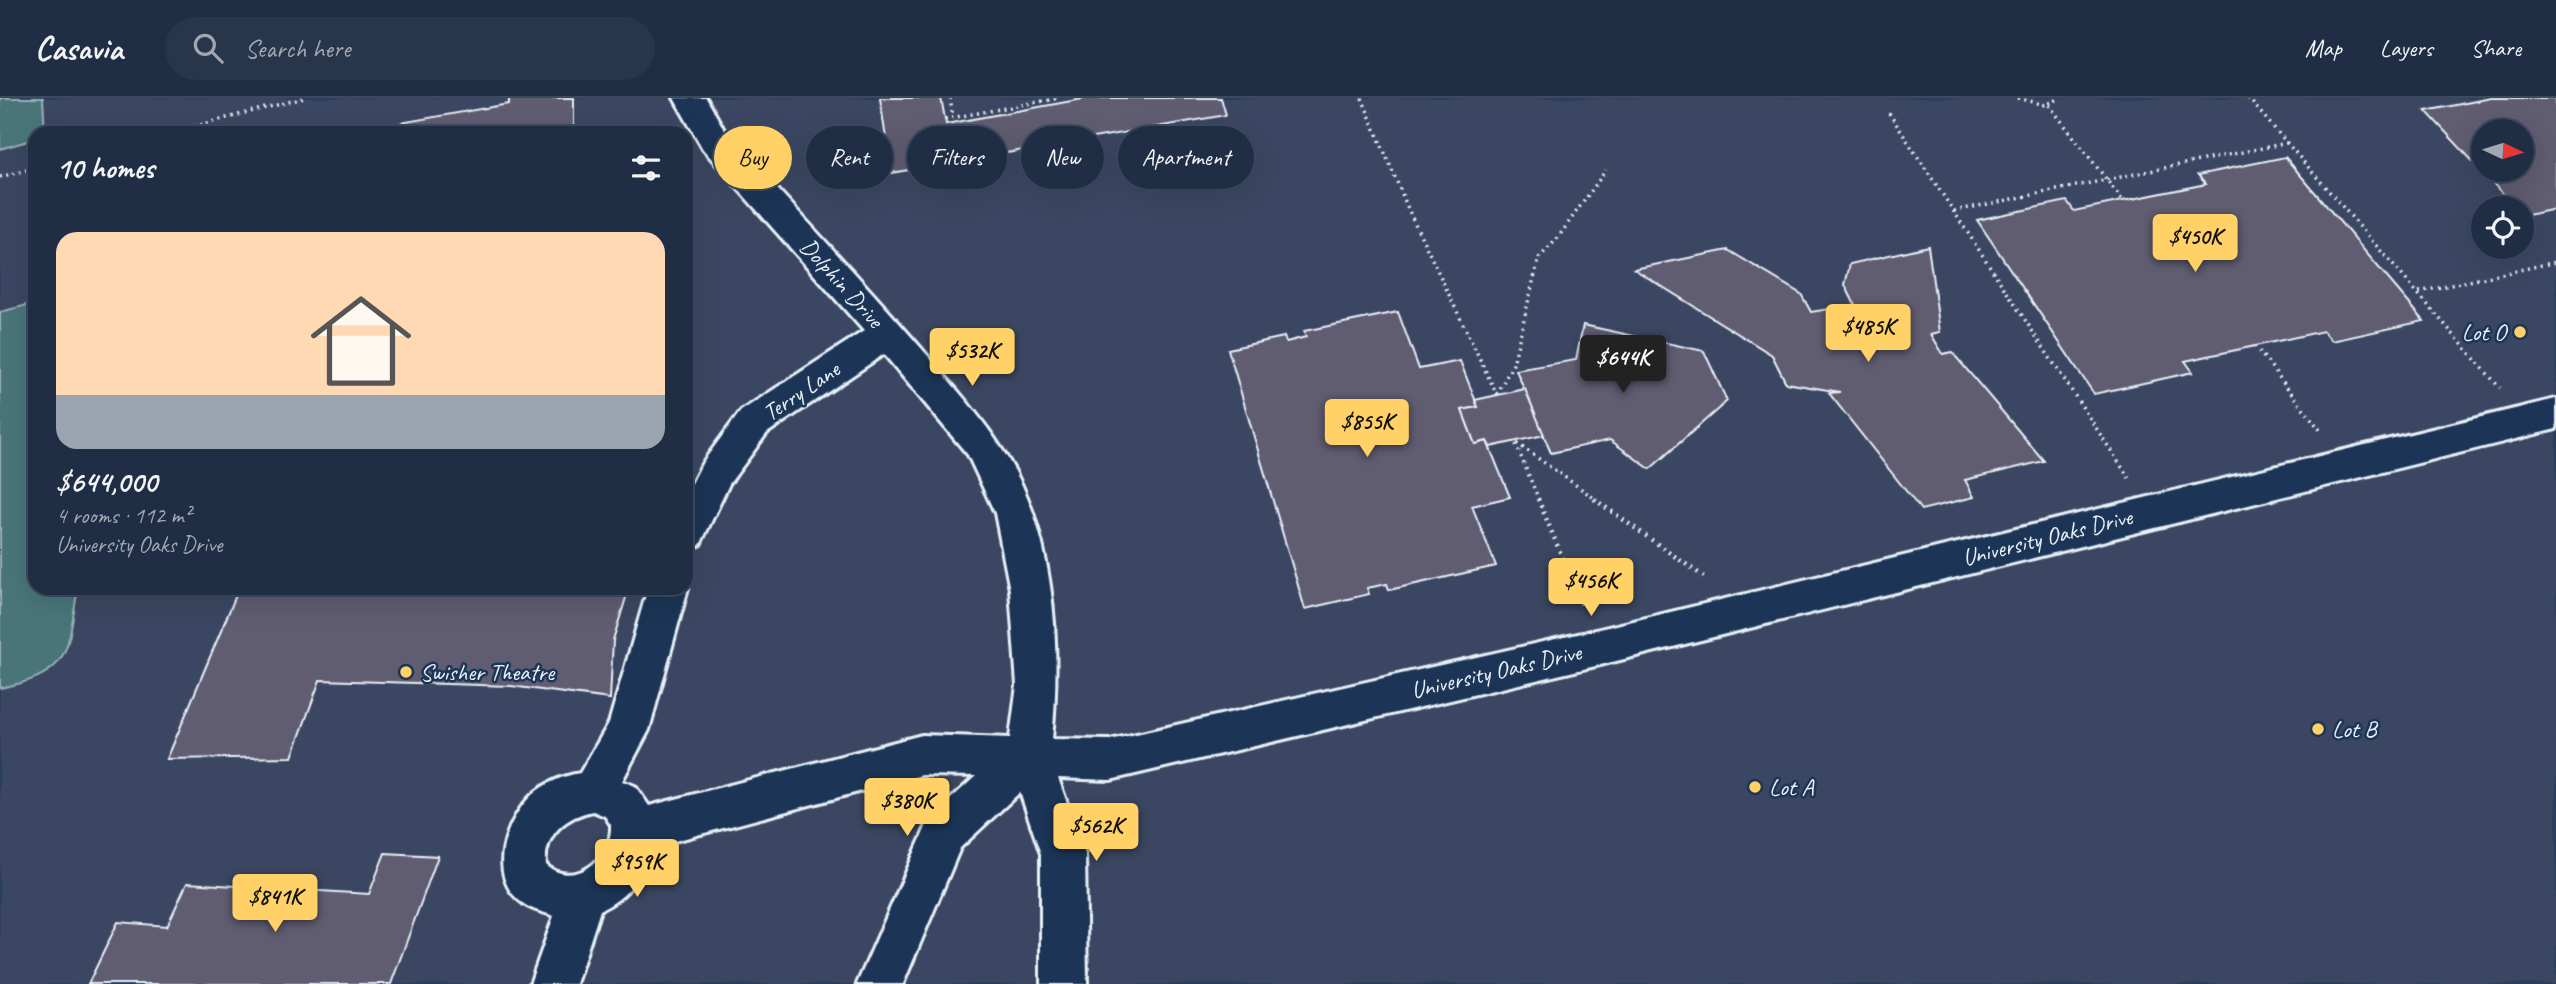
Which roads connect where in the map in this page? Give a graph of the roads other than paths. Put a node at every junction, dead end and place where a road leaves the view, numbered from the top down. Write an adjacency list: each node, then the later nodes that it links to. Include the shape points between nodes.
1 (690, 98): 2 (street, Dolphin Drive, via 714,141)
2 (888, 334): 4 (street, Terry Lane, via 754,422 716,473); 6 (street, Dolphin Drive, via 982,445 1014,513 1030,590 1037,685)
3 (2542, 417): 6 (street, University Oaks Drive, via 1600,647 1110,760)
4 (693, 520)
5 (666, 595): 7 (street, via 628,730)
6 (1030, 756): 8 (street, University Oaks Drive, via 922,755); 11 (street, via 945,833); 12 (street, Dolphin Drive, via 1063,854)
7 (593, 791): 8 (street, via 623,802); 9 (street, via 558,800 544,812 524,844 526,875 536,887 566,898)
8 (635, 831): 9 (street, via 633,847 615,876)
9 (583, 895): 10 (street)
10 (553, 984)
11 (880, 984)
12 (1064, 984)

